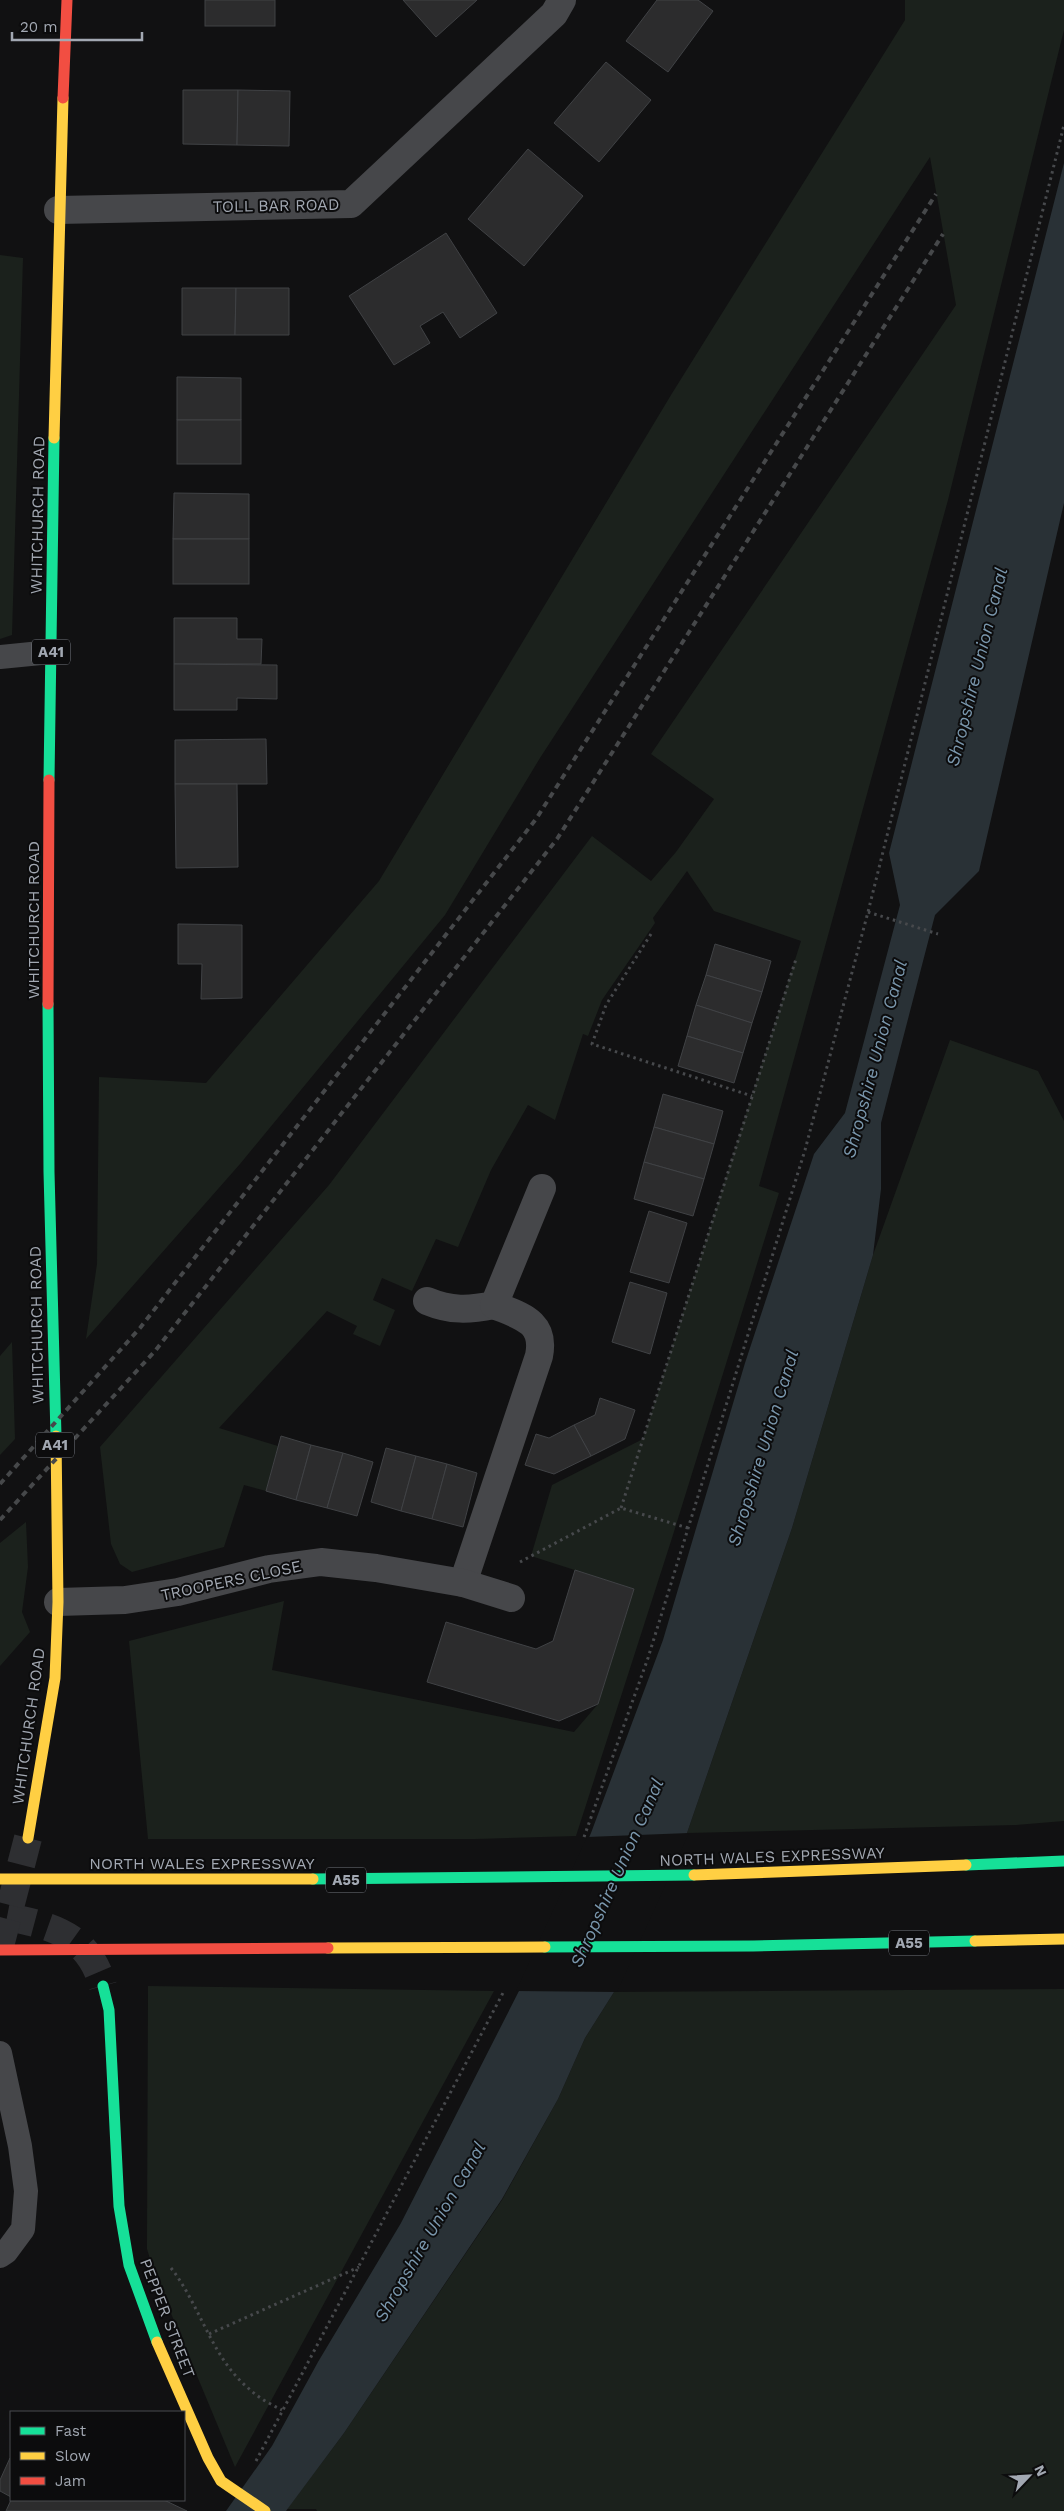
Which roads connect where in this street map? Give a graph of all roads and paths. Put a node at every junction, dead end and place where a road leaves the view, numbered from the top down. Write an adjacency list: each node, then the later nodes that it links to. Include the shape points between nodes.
1 (66, 0): 4 (main road, WHITCHURCH ROAD / A41)
2 (562, 0): 4 (street, TOLL BAR ROAD, via 554,14 351,204)
3 (1064, 125): 7 (path)
4 (58, 210): 5 (main road, WHITCHURCH ROAD / A41)
5 (51, 652): 6 (lane); 18 (main road, WHITCHURCH ROAD / A41, via 48,1114)
6 (0, 657)
7 (868, 912): 9 (path); 16 (path, via 806,1150)
8 (651, 934): 11 (path, via 606,1005 592,1044)
9 (938, 934)
10 (796, 959): 11 (path)
11 (752, 1096): 15 (path)
12 (542, 1188): 14 (street)
13 (427, 1301): 14 (street, via 461,1311)
14 (494, 1305): 17 (street, via 532,1324 541,1343)
15 (622, 1508): 16 (path); 17 (path)
16 (688, 1528): 20 (path, via 648,1658)
17 (469, 1584): 18 (street, TROOPERS CLOSE, via 321,1562 269,1569 169,1594 125,1600); 19 (street, TROOPERS CLOSE)
18 (58, 1593): 21 (main road, WHITCHURCH ROAD / A41, via 55,1678)
19 (511, 1598)
20 (584, 1837)
21 (28, 1838)
22 (1064, 1861): 23 (main road, NORTH WALES EXPRESSWAY / A55, via 784,1873 463,1879)
23 (0, 1879)
24 (1064, 1939): 25 (main road, A55, via 753,1946)
25 (0, 1950)
26 (103, 1986): 30 (main road, PEPPER STREET, via 109,2010 119,2206)
27 (504, 1991): 31 (path)
28 (0, 2053): 29 (lane, via 26,2191 23,2229)
29 (0, 2256)
30 (129, 2265): 32 (path, via 149,2261 170,2268 185,2286); 35 (main road, PEPPER STREET, via 145,2313 194,2430 221,2481)
31 (359, 2266): 32 (path); 33 (path)
32 (209, 2334): 33 (path, via 228,2366 247,2388)
33 (282, 2410): 34 (path)
34 (251, 2470)
35 (265, 2511)

